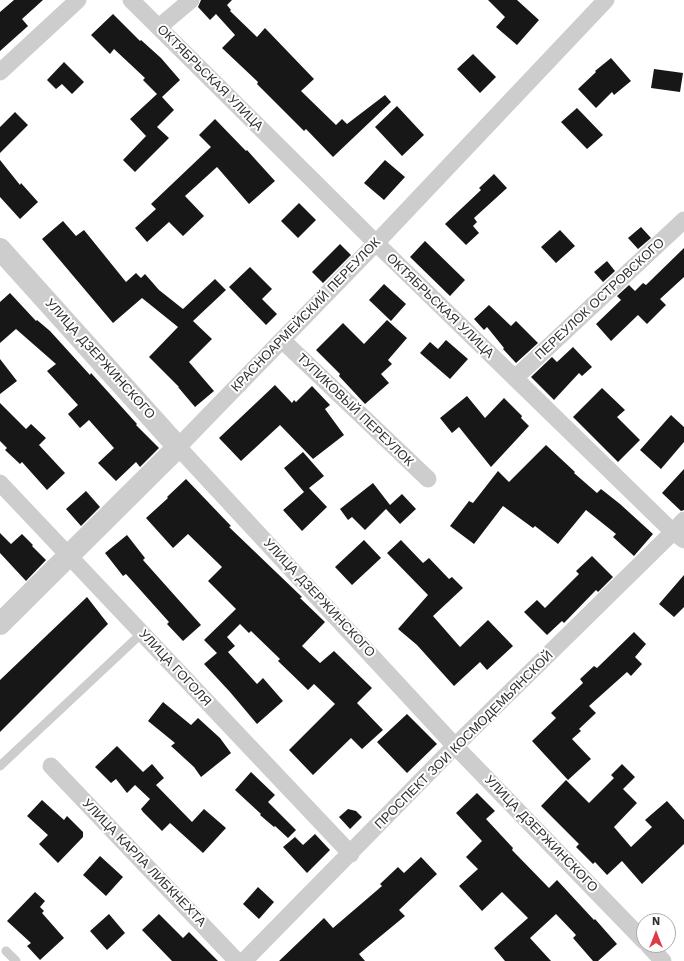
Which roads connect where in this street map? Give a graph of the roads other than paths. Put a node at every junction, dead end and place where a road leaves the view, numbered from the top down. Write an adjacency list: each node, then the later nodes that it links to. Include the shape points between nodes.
1 (78, 0): 6 (street)
2 (131, 0): 5 (street, ОКТЯБРЬСКАЯ УЛИЦА)
3 (191, 0): 5 (street)
4 (606, 0): 8 (street, КРАСНОАРМЕЙСКИЙ ПЕРЕУЛОК)
5 (158, 27): 8 (street, ОКТЯБРЬСКАЯ УЛИЦА)
6 (0, 72)
7 (684, 220): 11 (street, ПЕРЕУЛОК ОСТРОВСКОГО)
8 (376, 243): 10 (street, КРАСНОАРМЕЙСКИЙ ПЕРЕУЛОК); 11 (street, ОКТЯБРЬСКАЯ УЛИЦА)
9 (0, 249): 12 (street, УЛИЦА ДЗЕРЖИНСКОГО)
10 (282, 340): 12 (street, КРАСНОАРМЕЙСКИЙ ПЕРЕУЛОК); 13 (street, ТУПИКОВЫЙ ПЕРЕУЛОК)
11 (515, 378): 16 (street, ОКТЯБРЬСКАЯ УЛИЦА)
12 (178, 447): 17 (street, КРАСНОАРМЕЙСКИЙ ПЕРЕУЛОК); 20 (street, УЛИЦА ДЗЕРЖИНСКОГО)
13 (428, 479)
14 (0, 483): 17 (street, УЛИЦА ГОГОЛЯ)
15 (684, 520): 16 (street, ПРОСПЕКТ ЗОИ КОСМОДЕМЬЯНСКОЙ)
16 (678, 536): 20 (street, ПРОСПЕКТ ЗОИ КОСМОДЕМЬЯНСКОЙ)
17 (68, 555): 18 (street, КРАСНОАРМЕЙСКИЙ ПЕРЕУЛОК); 19 (street, УЛИЦА ГОГОЛЯ)
18 (0, 624)
19 (142, 633): 21 (lane); 23 (street, УЛИЦА ГОГОЛЯ)
20 (455, 746): 23 (street, ПРОСПЕКТ ЗОИ КОСМОДЕМЬЯНСКОЙ); 24 (street, УЛИЦА ДЗЕРЖИНСКОГО)
21 (0, 766)
22 (51, 766): 28 (street, УЛИЦА КАРЛА ЛИБКНЕХТА)
23 (350, 854): 29 (street, ПРОСПЕКТ ЗОИ КОСМОДЕМЬЯНСКОЙ)
24 (636, 933)
25 (6, 951): 27 (lane)
26 (656, 953): 30 (street)
27 (16, 961)
28 (237, 961)
29 (244, 961)
30 (663, 961)

